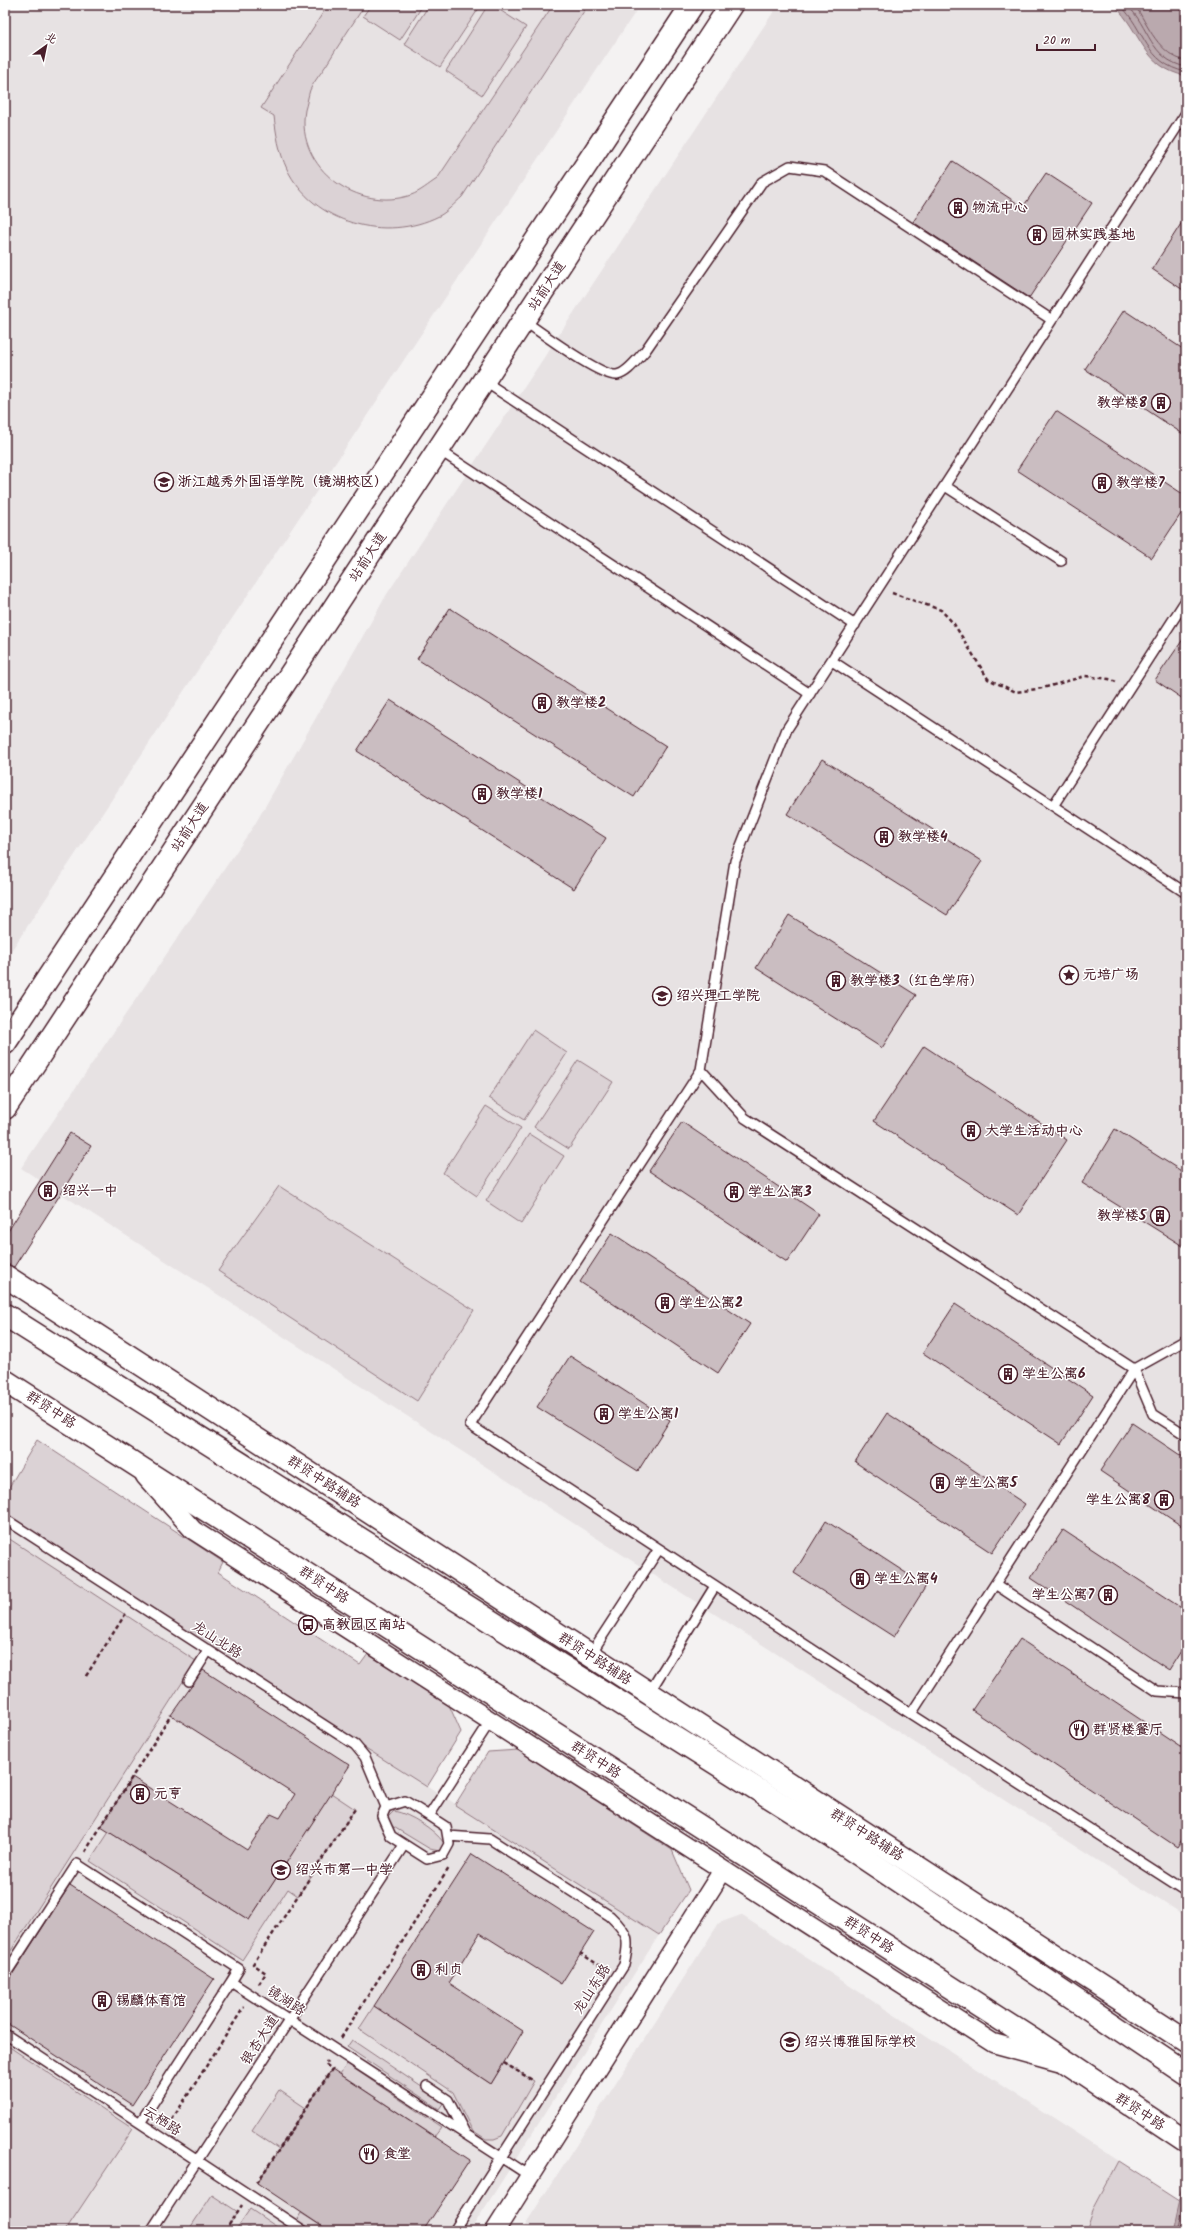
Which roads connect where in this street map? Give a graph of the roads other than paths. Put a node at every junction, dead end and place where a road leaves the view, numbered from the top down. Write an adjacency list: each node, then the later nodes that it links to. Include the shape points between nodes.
1 (692, 5): 16 (main road)
2 (731, 5): 5 (main road, 站前大道)
3 (1186, 113): 4 (lane)
4 (1052, 320): 5 (lane, via 824,171 790,166 762,182 645,351 627,370 616,375 600,372); 8 (lane)
5 (524, 321): 6 (main road, 站前大道)
6 (484, 381): 7 (main road, 站前大道); 11 (lane)
7 (439, 450): 13 (lane); 18 (main road, 站前大道)
8 (945, 486): 9 (lane); 11 (lane)
9 (1061, 561)
10 (1186, 600): 14 (lane)
11 (856, 625): 12 (lane)
12 (832, 661): 13 (lane); 14 (lane)
13 (810, 694): 17 (lane, via 787,729 735,861)
14 (1053, 806): 15 (lane)
15 (1186, 893)
16 (5, 1043)
17 (701, 1070): 22 (lane, via 745,1118); 27 (lane, via 470,1425)
18 (5, 1108)
19 (5, 1276): 31 (main road, 群贤中路辅路)
20 (5, 1315): 49 (main road, via 827,1833)
21 (1186, 1340): 22 (lane)
22 (1134, 1369): 24 (lane, via 1153,1414); 28 (lane)
23 (5, 1381): 25 (main road, 群贤中路)
24 (1186, 1435)
25 (134, 1464): 36 (street, via 193,1530); 48 (main road, 群贤中路)
26 (5, 1519): 30 (lane, 龙山北路)
27 (659, 1549): 29 (lane); 31 (lane)
28 (995, 1584): 34 (lane, via 1157,1691); 35 (lane)
29 (715, 1586): 33 (lane); 35 (lane)
30 (208, 1651): 32 (lane); 37 (lane, 龙山北路, via 355,1745 365,1757)
31 (590, 1655): 33 (main road, 群贤中路辅路)
32 (189, 1681)
33 (649, 1693): 47 (main road, 群贤中路辅路)
34 (1186, 1693)
35 (912, 1714): 42 (lane)
36 (490, 1720): 38 (lane); 41 (street)
37 (386, 1807): 38 (lane, via 405,1801); 40 (lane, via 382,1816 391,1836)
38 (429, 1816): 39 (lane, via 446,1827)
39 (448, 1836): 40 (lane, via 449,1844 443,1855 432,1858 427,1859); 54 (lane, 龙山东路, via 490,1839 610,1916 624,1929 628,1947 624,1965)
40 (404, 1845): 45 (lane, 银杏大道)
41 (723, 1870): 48 (street, via 993,2043); 56 (street)
42 (1186, 1892)
43 (5, 1975): 44 (lane, via 77,1864 239,1969)
44 (231, 1982): 45 (lane, 镜湖路); 51 (lane)
45 (290, 2020): 52 (lane, 镜湖路); 55 (lane, 银杏大道)
46 (5, 2034): 51 (lane, 云栖路)
47 (1186, 2042)
48 (1067, 2063): 53 (main road, 群贤中路)
49 (1180, 2070)
50 (427, 2086): 52 (lane, via 448,2100)
51 (140, 2123): 55 (lane, 云栖路)
52 (466, 2135): 54 (lane, 镜湖路)
53 (1186, 2142)
54 (501, 2158): 56 (lane, 镜湖路); 59 (lane, 龙山东路)
55 (198, 2161): 57 (lane, 银杏大道); 58 (lane, 云栖路)
56 (530, 2176): 60 (street)
57 (152, 2231)
58 (304, 2231)
59 (454, 2231)
60 (495, 2231)

